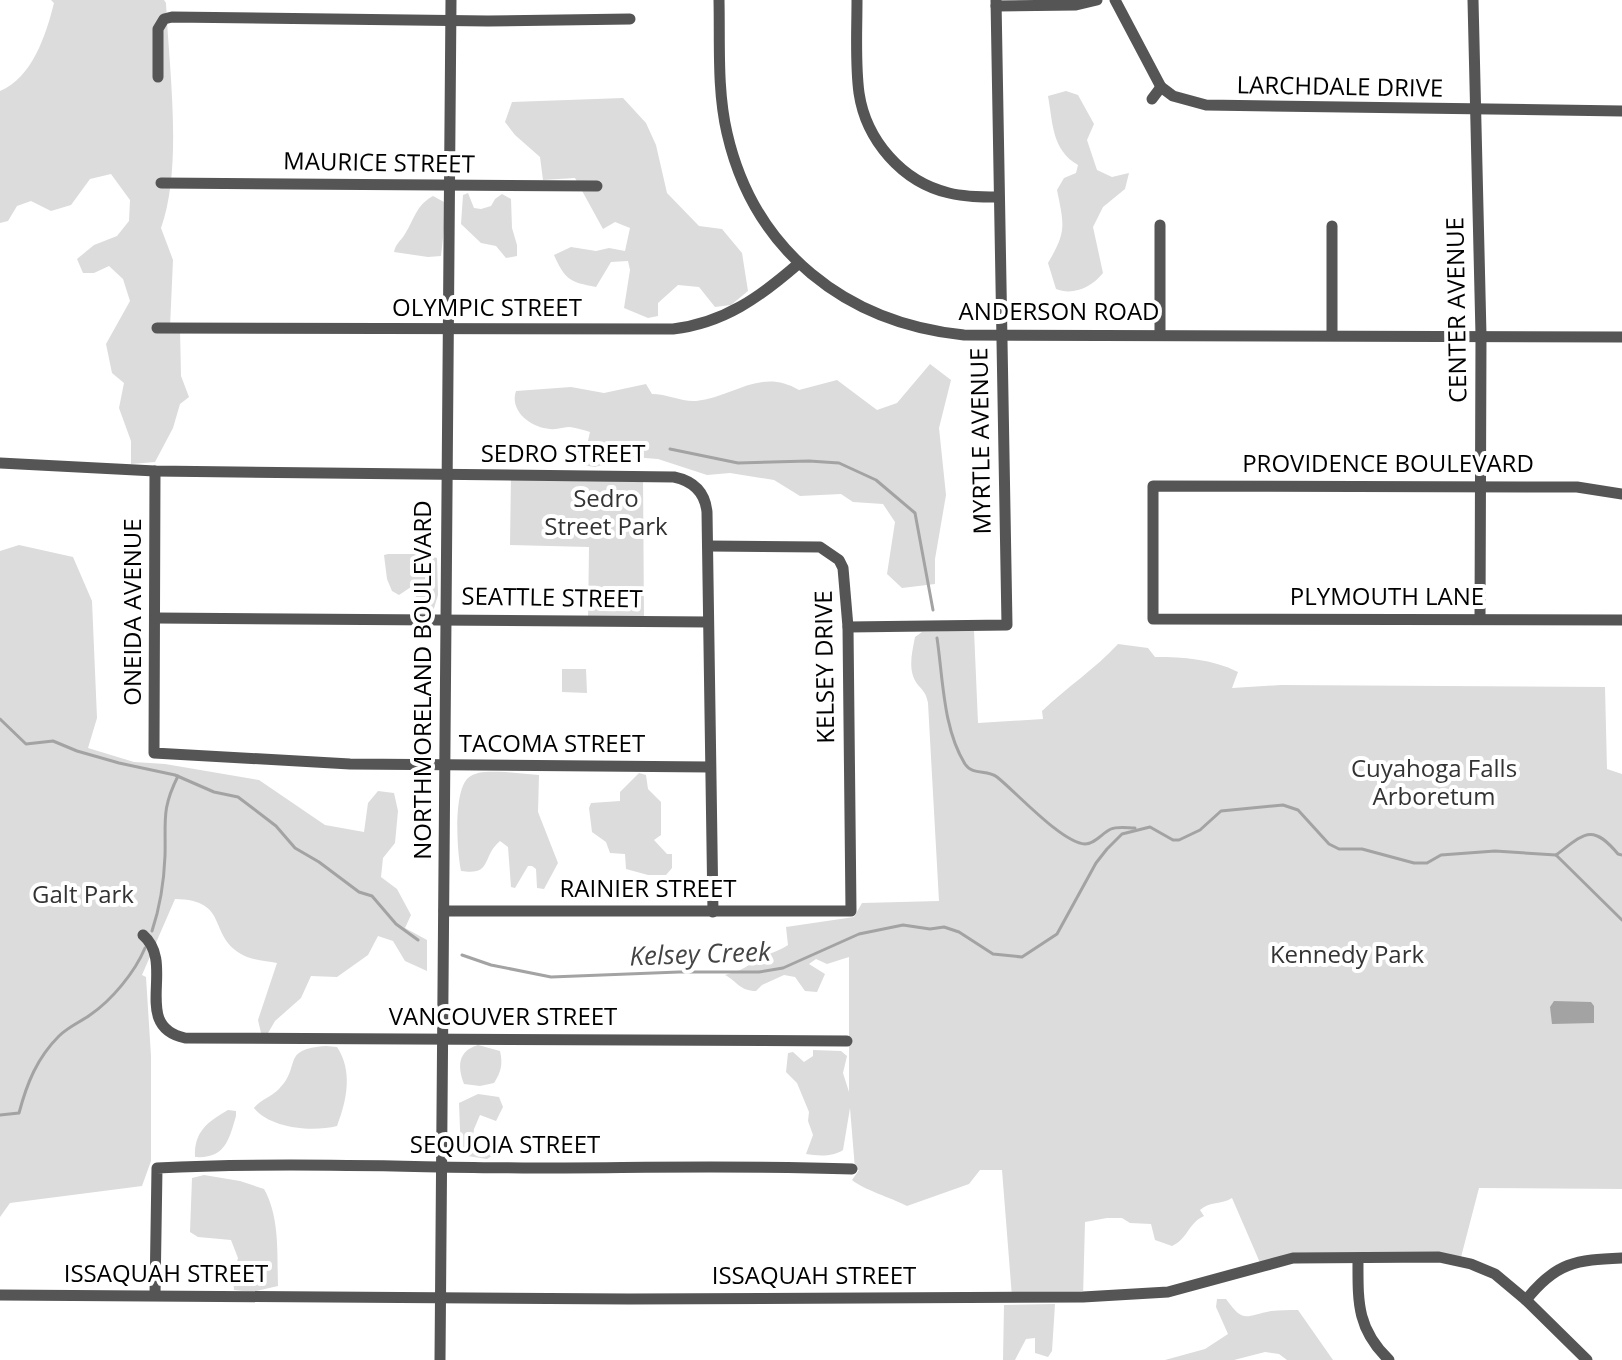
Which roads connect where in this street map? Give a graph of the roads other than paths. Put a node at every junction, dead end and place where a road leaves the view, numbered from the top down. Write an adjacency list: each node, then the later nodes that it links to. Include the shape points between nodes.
1 (451, 0): 9 (street, NORTHMORELAND BOULEVARD)
2 (719, 0): 21 (street, ANDERSON ROAD, via 721,99 733,156 758,212)
3 (857, 0): 18 (street, via 859,90 867,122 881,147 907,173 939,191)
4 (1097, 0): 7 (street, via 1076,5)
5 (1115, 0): 11 (street)
6 (1473, 0): 13 (street, CENTER AVENUE)
7 (996, 3): 18 (street, MYRTLE AVENUE)
8 (630, 19): 9 (street)
9 (451, 20): 10 (street, via 164,19 158,29); 16 (street, NORTHMORELAND BOULEVARD)
10 (158, 77)
11 (1161, 87): 12 (street); 13 (street, LARCHDALE DRIVE, via 1175,96 1222,107)
12 (1152, 99)
13 (1477, 110): 14 (street, LARCHDALE DRIVE); 27 (street, CENTER AVENUE)
14 (1622, 111)
15 (161, 183): 16 (street, MAURICE STREET)
16 (449, 185): 17 (street, MAURICE STREET); 23 (street, NORTHMORELAND BOULEVARD)
17 (597, 186)
18 (998, 197): 25 (street, MYRTLE AVENUE)
19 (1160, 225): 24 (street)
20 (1332, 226): 26 (street)
21 (798, 264): 23 (street, OLYMPIC STREET, via 754,301 689,327); 25 (street, ANDERSON ROAD, via 851,302 891,320 940,332)
22 (157, 328): 23 (street, OLYMPIC STREET)
23 (448, 330): 31 (street, NORTHMORELAND BOULEVARD)
24 (1160, 334): 25 (street, ANDERSON ROAD); 26 (street, ANDERSON ROAD)
25 (1001, 335): 41 (street, MYRTLE AVENUE, via 1007,625)
26 (1332, 335): 27 (street, ANDERSON ROAD)
27 (1481, 335): 28 (street, ANDERSON ROAD); 32 (street, CENTER AVENUE)
28 (1622, 337)
29 (0, 463): 30 (street, SEDRO STREET)
30 (155, 471): 31 (street, SEDRO STREET); 35 (street, ONEIDA AVENUE)
31 (447, 474): 34 (street, SEDRO STREET, via 682,478 703,496); 38 (street, NORTHMORELAND BOULEVARD)
32 (1481, 486): 33 (street, PROVIDENCE BOULEVARD, via 1577,487); 36 (street, PROVIDENCE BOULEVARD, via 1153,486); 37 (street, CENTER AVENUE)
33 (1622, 494)
34 (708, 546): 40 (street, SEDRO STREET); 41 (street, KELSEY DRIVE, via 828,550 846,576)
35 (156, 618): 38 (street, SEATTLE STREET); 42 (street, ONEIDA AVENUE)
36 (1153, 619): 37 (street, PLYMOUTH LANE)
37 (1480, 619): 39 (street, PLYMOUTH LANE)
38 (446, 620): 40 (street, SEATTLE STREET); 43 (street, NORTHMORELAND BOULEVARD)
39 (1622, 620)
40 (708, 622): 44 (street, SEDRO STREET)
41 (848, 627): 46 (street, KELSEY DRIVE)
42 (154, 753): 43 (street, TACOMA STREET)
43 (445, 766): 44 (street, TACOMA STREET); 45 (street, NORTHMORELAND BOULEVARD)
44 (710, 767): 47 (street, SEDRO STREET)
45 (444, 911): 47 (street, RAINIER STREET); 49 (street, NORTHMORELAND BOULEVARD)
46 (851, 911): 47 (street, RAINIER STREET)
47 (713, 912)
48 (143, 935): 49 (street, VANCOUVER STREET, via 155,948 156,1009 168,1033 185,1038)
49 (443, 1038): 50 (street, VANCOUVER STREET); 51 (street, NORTHMORELAND BOULEVARD)
50 (847, 1041)
51 (442, 1167): 52 (street, SEQUOIA STREET); 56 (street, SEQUOIA STREET, via 157,1168); 57 (street, NORTHMORELAND BOULEVARD)
52 (852, 1169)
53 (1358, 1258): 57 (street, ISSAQUAH STREET, via 1277,1260 1180,1289 1139,1295); 58 (street, ISSAQUAH STREET, via 1439,1257 1469,1263 1495,1274); 60 (street, via 1361,1319)
54 (1622, 1258): 58 (street, via 1566,1265 1545,1278)
55 (0, 1295): 56 (street, ISSAQUAH STREET)
56 (155, 1295): 57 (street, ISSAQUAH STREET)
57 (441, 1299): 59 (street, NORTHMORELAND BOULEVARD)
58 (1526, 1300): 61 (street, ISSAQUAH STREET)
59 (440, 1360)
60 (1389, 1360)
61 (1587, 1360)

